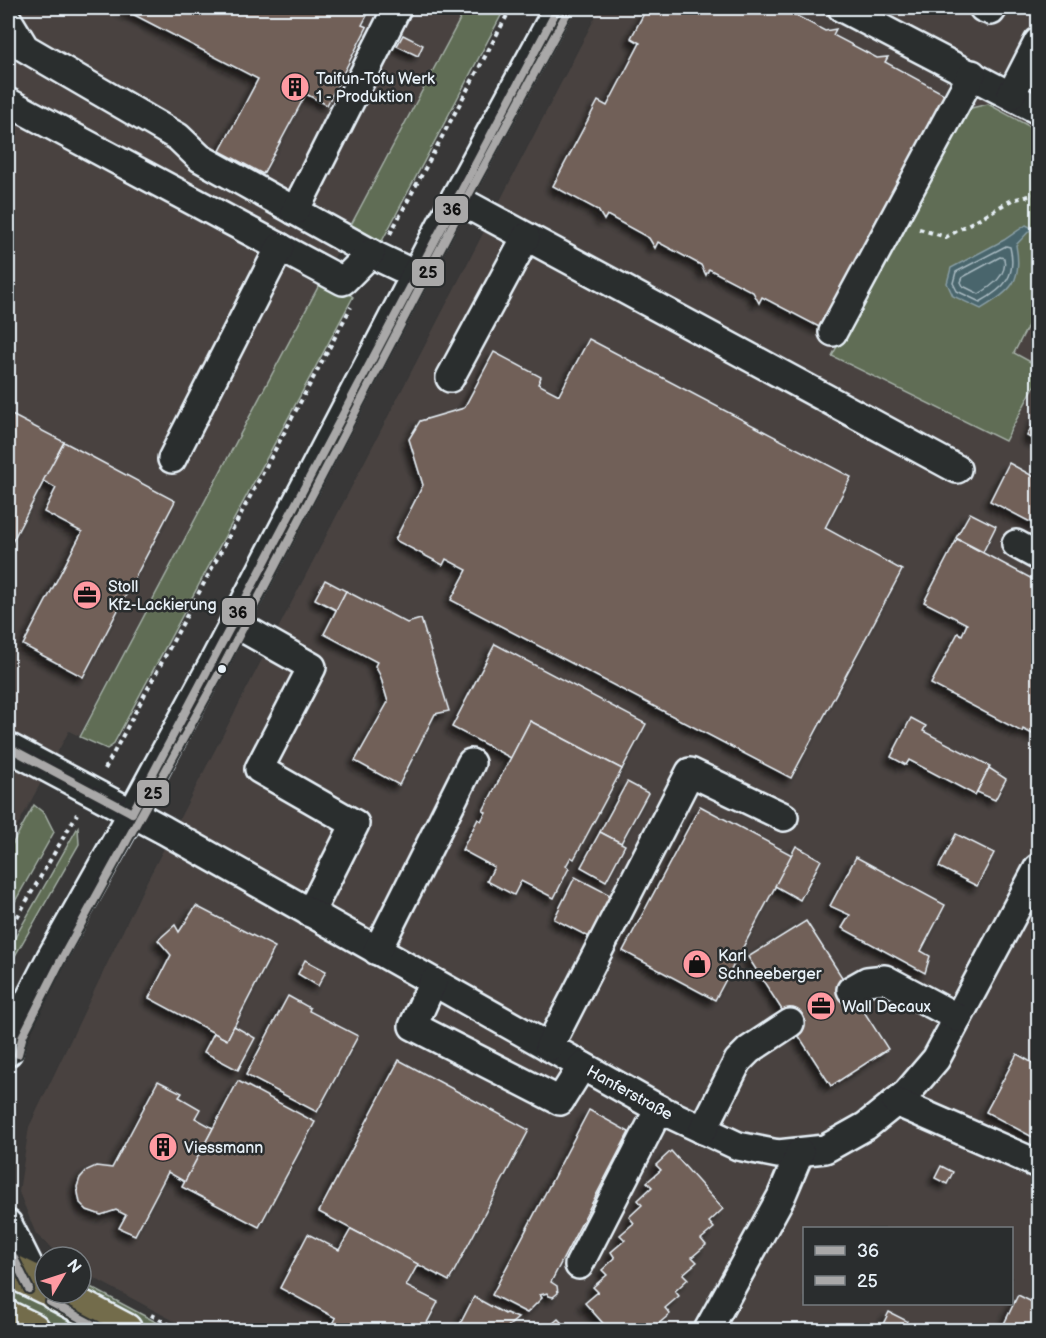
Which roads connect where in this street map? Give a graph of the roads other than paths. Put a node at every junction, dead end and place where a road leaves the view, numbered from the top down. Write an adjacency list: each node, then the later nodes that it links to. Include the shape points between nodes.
1 (397, 8): 13 (street)
2 (558, 8): 12 (street)
3 (842, 8): 8 (street)
4 (983, 8): 5 (street)
5 (993, 8)
6 (8, 20): 13 (street, via 25,48 178,137 200,158)
7 (1038, 42): 9 (street)
8 (972, 74): 9 (street); 18 (street)
9 (1011, 95): 11 (street)
10 (8, 102): 15 (street)
11 (1038, 110)
12 (455, 198): 14 (street); 17 (street)
13 (295, 211): 16 (street)
14 (526, 237): 19 (street); 21 (street)
15 (280, 247): 16 (street, via 343,281); 20 (street)
16 (375, 255): 17 (street)
17 (416, 275): 22 (street)
18 (833, 332)
19 (450, 378)
20 (172, 459)
21 (957, 469)
22 (234, 623): 25 (street); 29 (street, via 312,666 259,769 355,824)
23 (8, 747): 25 (street, Hanferstraße)
24 (471, 763): 30 (street)
25 (132, 813): 29 (street, Hanferstraße); 35 (street, via 51,957)
26 (784, 817): 36 (street, via 690,772)
27 (1038, 868): 28 (street, Hanferstraße)
28 (1031, 901): 33 (street, Hanferstraße)
29 (310, 913): 30 (street, Hanferstraße)
30 (377, 951): 31 (street, Hanferstraße)
31 (433, 982): 36 (street, Hanferstraße); 37 (street, via 413,1026 560,1101)
32 (851, 990): 33 (street, via 867,981 885,979)
33 (958, 1018): 38 (street, Hanferstraße, via 936,1059)
34 (790, 1023): 40 (street, via 738,1061)
35 (10, 1040)
36 (549, 1047): 37 (street, Hanferstraße)
37 (582, 1065): 39 (street, Hanferstraße)
38 (896, 1102): 41 (street, Hanferstraße, via 866,1126 825,1149); 42 (street)
39 (659, 1109): 40 (street, Hanferstraße); 44 (street)
40 (704, 1130): 41 (street, Hanferstraße, via 738,1146 778,1154)
41 (800, 1152): 52 (street, via 781,1197)
42 (1038, 1164)
43 (8, 1224): 45 (street)
44 (579, 1265)
45 (33, 1266)
46 (8, 1269): 47 (main road)
47 (33, 1282)
48 (78, 1305): 51 (main road)
49 (8, 1318): 50 (main road)
50 (33, 1330)
51 (125, 1330)
52 (708, 1330)

